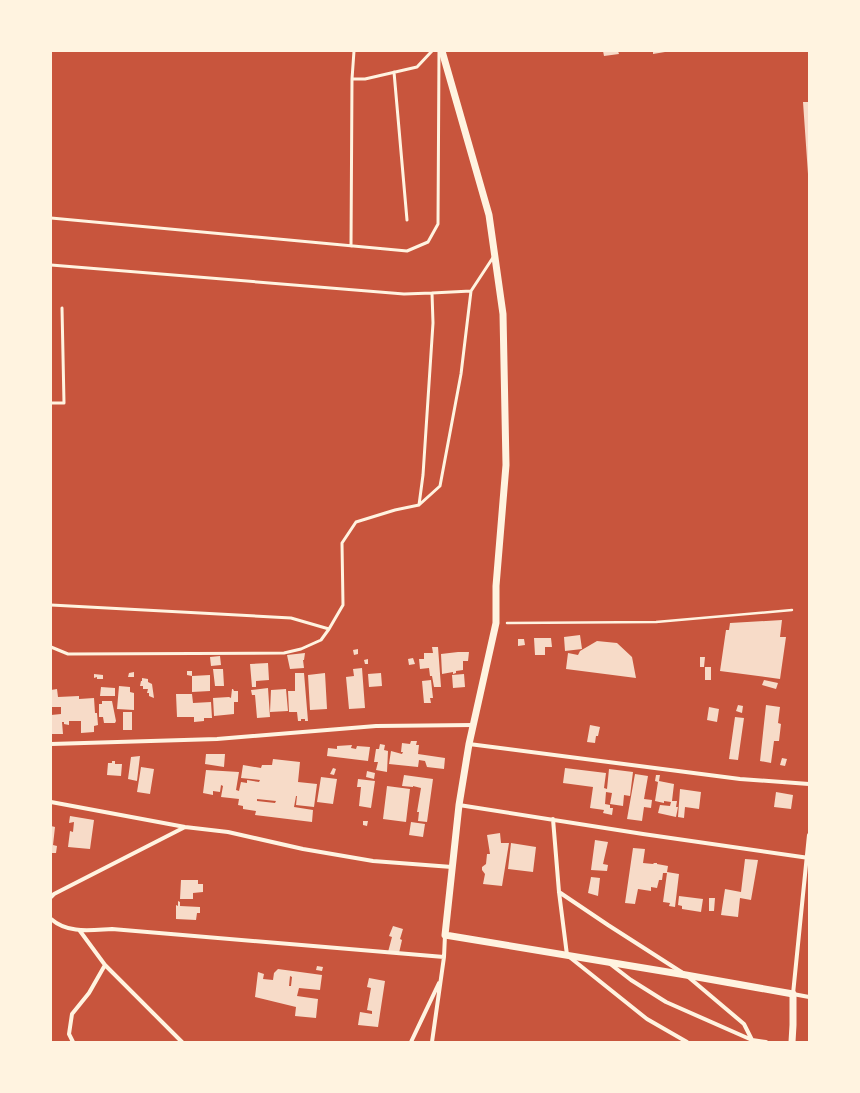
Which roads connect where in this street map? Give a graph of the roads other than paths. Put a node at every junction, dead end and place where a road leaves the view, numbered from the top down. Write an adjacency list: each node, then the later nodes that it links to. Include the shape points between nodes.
1 (354, 51): 5 (lane)
2 (432, 51): 4 (lane, via 417,67)
3 (441, 51): 8 (lane, via 438,224 428,242 407,251); 9 (street, via 489,215)
4 (394, 72): 5 (lane); 7 (lane)
5 (352, 79): 8 (lane)
6 (51, 218): 8 (lane)
7 (407, 220)
8 (351, 246)
9 (495, 255): 11 (lane); 19 (street, via 503,314 506,465 496,586 496,623)
10 (51, 265): 12 (lane, via 404,294)
11 (471, 291): 12 (lane); 15 (lane, via 461,374 440,486)
12 (432, 293): 15 (lane, via 433,323 424,475)
13 (62, 308): 14 (lane, via 64,403)
14 (51, 403)
15 (419, 505): 17 (lane, via 356,522 342,543 343,605)
16 (51, 605): 17 (lane, via 292,618)
17 (329, 629): 18 (lane, via 321,640 301,649 284,652 68,654)
18 (51, 647)
19 (473, 725): 20 (street, via 376,726 217,739); 21 (street)
20 (51, 744)
21 (469, 744): 22 (street, via 740,780); 24 (street)
22 (809, 784)
23 (51, 802): 26 (street)
24 (459, 805): 25 (street); 29 (street)
25 (553, 819): 28 (street); 30 (street)
26 (185, 827): 29 (street, via 228,832 373,861); 31 (street)
27 (809, 836): 28 (street)
28 (807, 858): 41 (street)
29 (452, 867): 34 (street)
30 (559, 892): 35 (street); 39 (street)
31 (51, 897)
32 (51, 919): 33 (street, via 57,924)
33 (80, 931): 36 (street, via 112,929); 38 (street)
34 (445, 935): 35 (street); 36 (street)
35 (567, 955): 37 (street); 48 (street, via 647,1019)
36 (444, 957): 40 (street)
37 (607, 962): 39 (street); 43 (street, via 666,1002)
38 (105, 965): 44 (street, via 89,993 72,1014 69,1034); 45 (street)
39 (686, 974): 41 (street); 43 (street, via 744,1024)
40 (441, 978): 46 (street); 47 (street)
41 (793, 994): 42 (street); 50 (street)
42 (809, 997)
43 (752, 1040): 49 (street)
44 (73, 1042)
45 (182, 1042)
46 (411, 1042)
47 (432, 1042)
48 (687, 1042)
49 (766, 1042)
50 (792, 1042)

